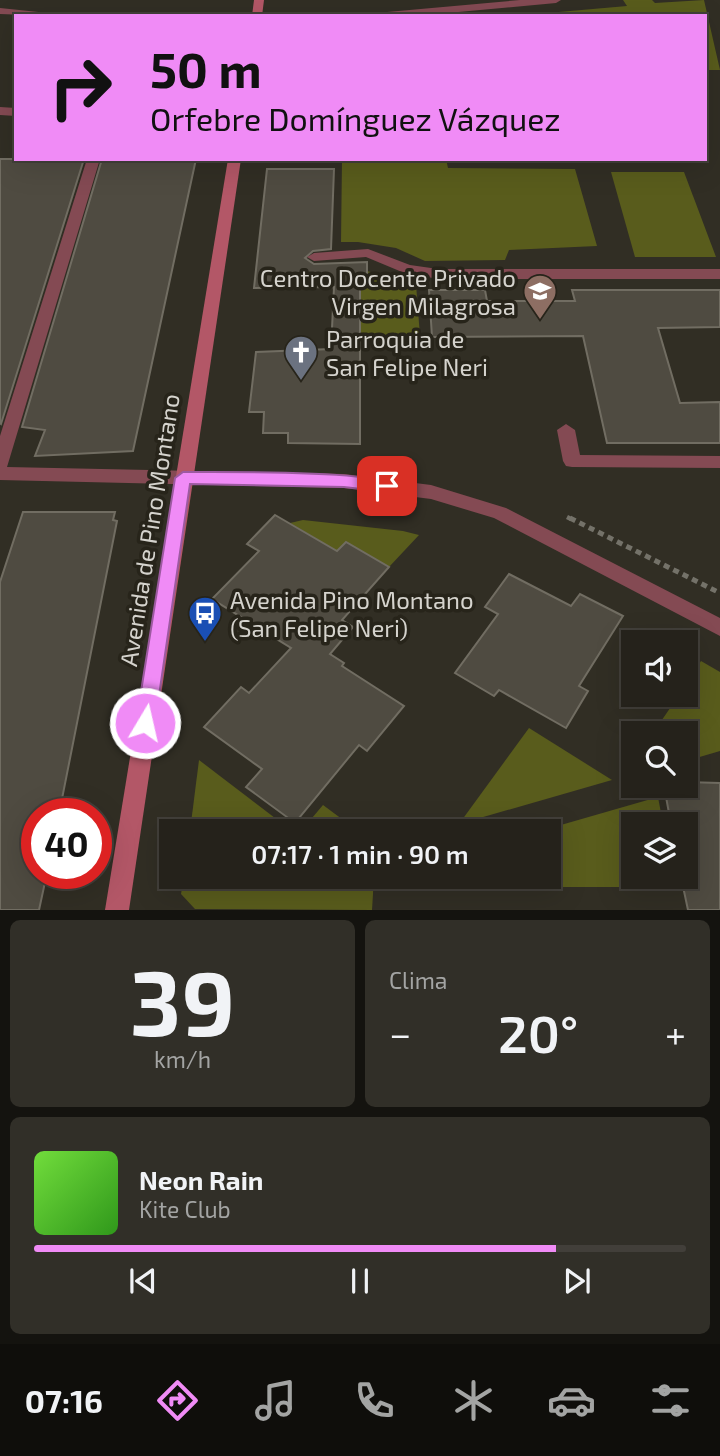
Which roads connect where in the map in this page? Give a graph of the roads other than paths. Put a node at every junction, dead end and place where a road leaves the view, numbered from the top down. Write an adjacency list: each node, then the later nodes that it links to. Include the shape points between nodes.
1 (556, 0): 4 (street)
2 (0, 11): 3 (street)
3 (29, 14)
4 (400, 14)
5 (93, 161): 11 (street)
6 (235, 161): 13 (street, Avenida de Pino Montano)
7 (314, 257): 8 (street, via 368,253 407,269 438,274)
8 (720, 274)
9 (566, 430): 10 (street, via 572,461)
10 (720, 462)
11 (0, 464)
12 (0, 473): 13 (street)
13 (183, 478): 14 (street, via 344,481 431,492 500,513); 15 (street, Avenida de Pino Montano)
14 (720, 628)
15 (117, 910)

